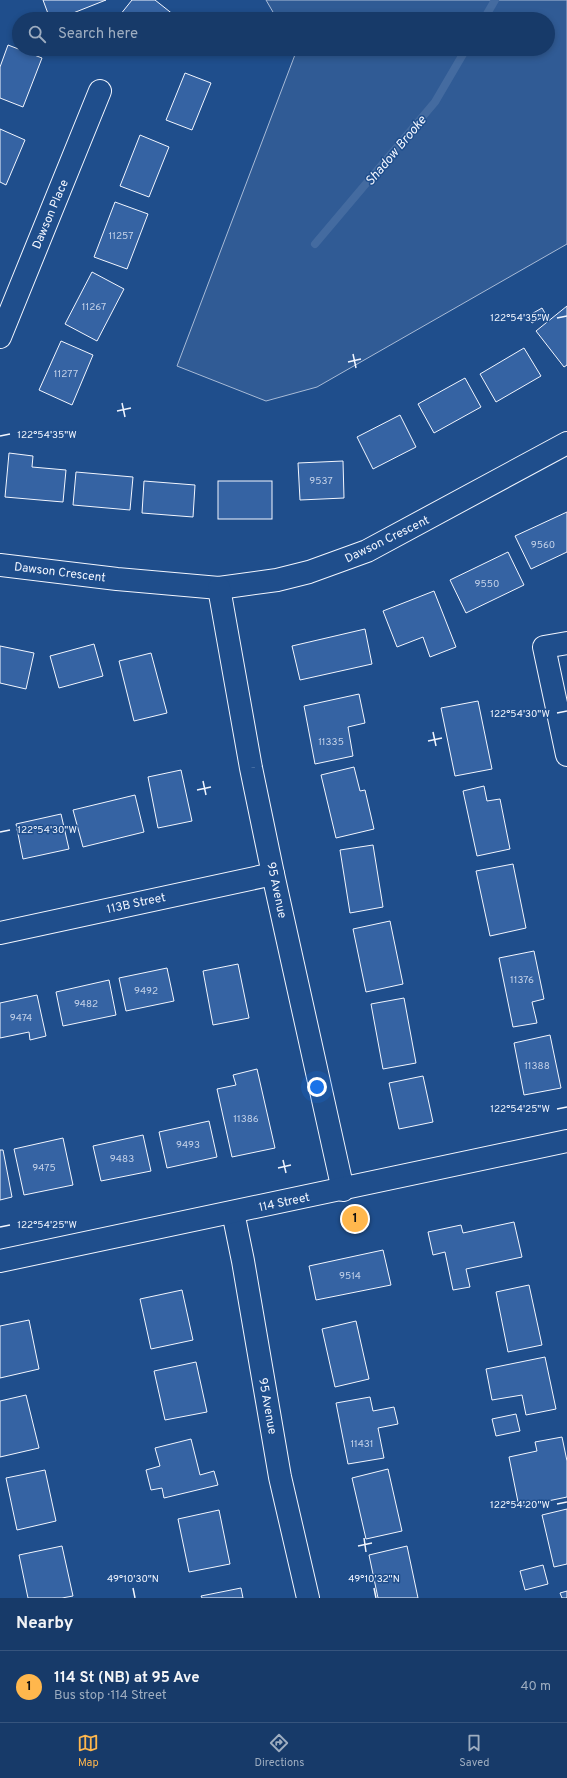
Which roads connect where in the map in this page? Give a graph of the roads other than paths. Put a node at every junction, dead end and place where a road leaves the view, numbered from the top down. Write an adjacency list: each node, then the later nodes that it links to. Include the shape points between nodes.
1 (100, 91): 2 (street, Dawson Place)
2 (0, 337)
3 (567, 443): 5 (street, Dawson Crescent, via 367,551 340,562 277,580)
4 (0, 564): 5 (street, Dawson Crescent, via 117,579)
5 (219, 588): 8 (street, 95 Avenue)
6 (567, 643): 7 (street, via 544,647)
7 (567, 755)
8 (273, 874): 9 (street, 113B Street); 11 (street, 95 Avenue)
9 (0, 933)
10 (566, 1144): 11 (street, 114 Street)
11 (343, 1190): 12 (street, 114 Street)
12 (233, 1212): 13 (street, 114 Street); 14 (street, 95 Avenue, via 280,1477)
13 (0, 1261)
14 (308, 1598)

